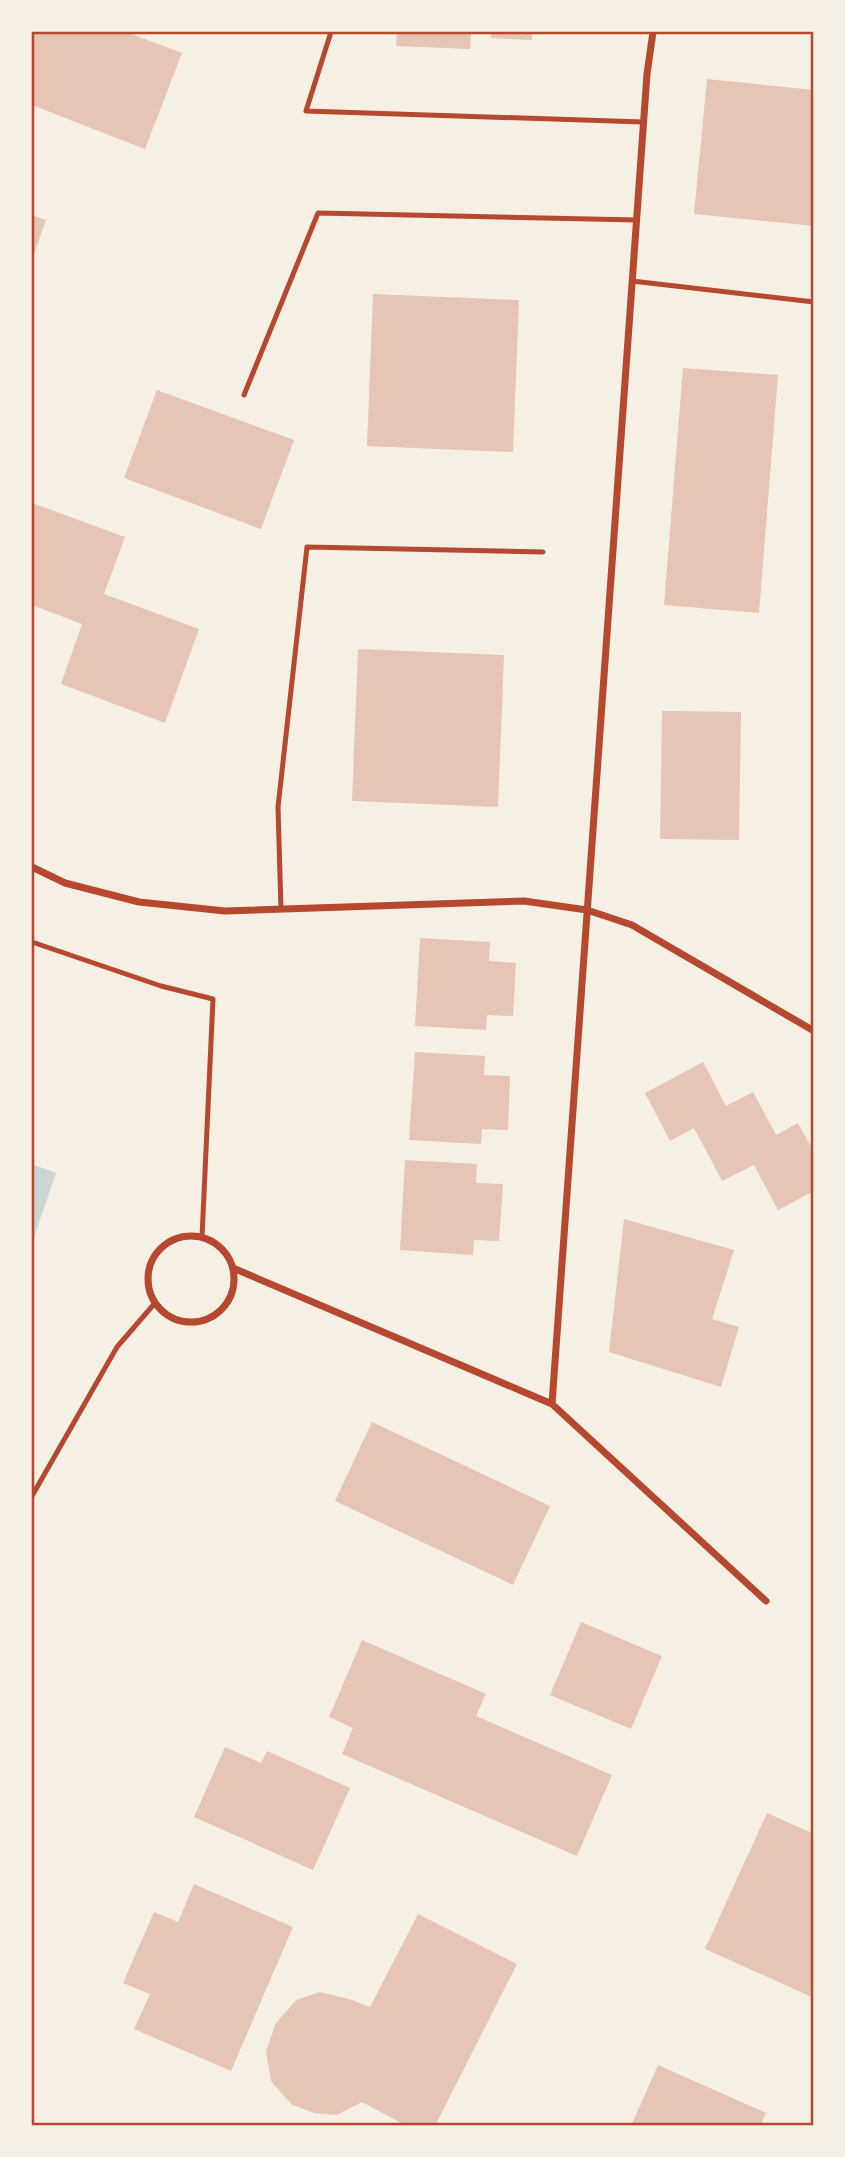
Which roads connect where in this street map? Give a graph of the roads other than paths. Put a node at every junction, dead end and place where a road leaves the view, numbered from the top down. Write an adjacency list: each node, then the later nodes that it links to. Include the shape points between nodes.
1 (331, 32): 3 (lane, via 306,111)
2 (653, 32): 3 (street)
3 (643, 122): 4 (street)
4 (636, 220): 5 (street); 7 (lane, via 318,213)
5 (632, 281): 6 (lane); 11 (street)
6 (814, 302)
7 (244, 396)
8 (543, 551): 10 (lane, via 307,547 278,807)
9 (32, 867): 10 (street, via 65,883 139,902 225,911)
10 (281, 909): 11 (street, via 524,901)
11 (587, 910): 13 (street, via 632,925); 17 (street)
12 (32, 942): 14 (lane, via 213,999)
13 (814, 1031)
14 (202, 1237): 15 (street, via 216,1243); 16 (street, via 187,1235 160,1247 148,1275)
15 (233, 1268): 16 (street, via 230,1298 211,1317 181,1321); 17 (street)
16 (155, 1303): 18 (lane, via 117,1347)
17 (552, 1404): 19 (street)
18 (32, 1494)
19 (766, 1601)

